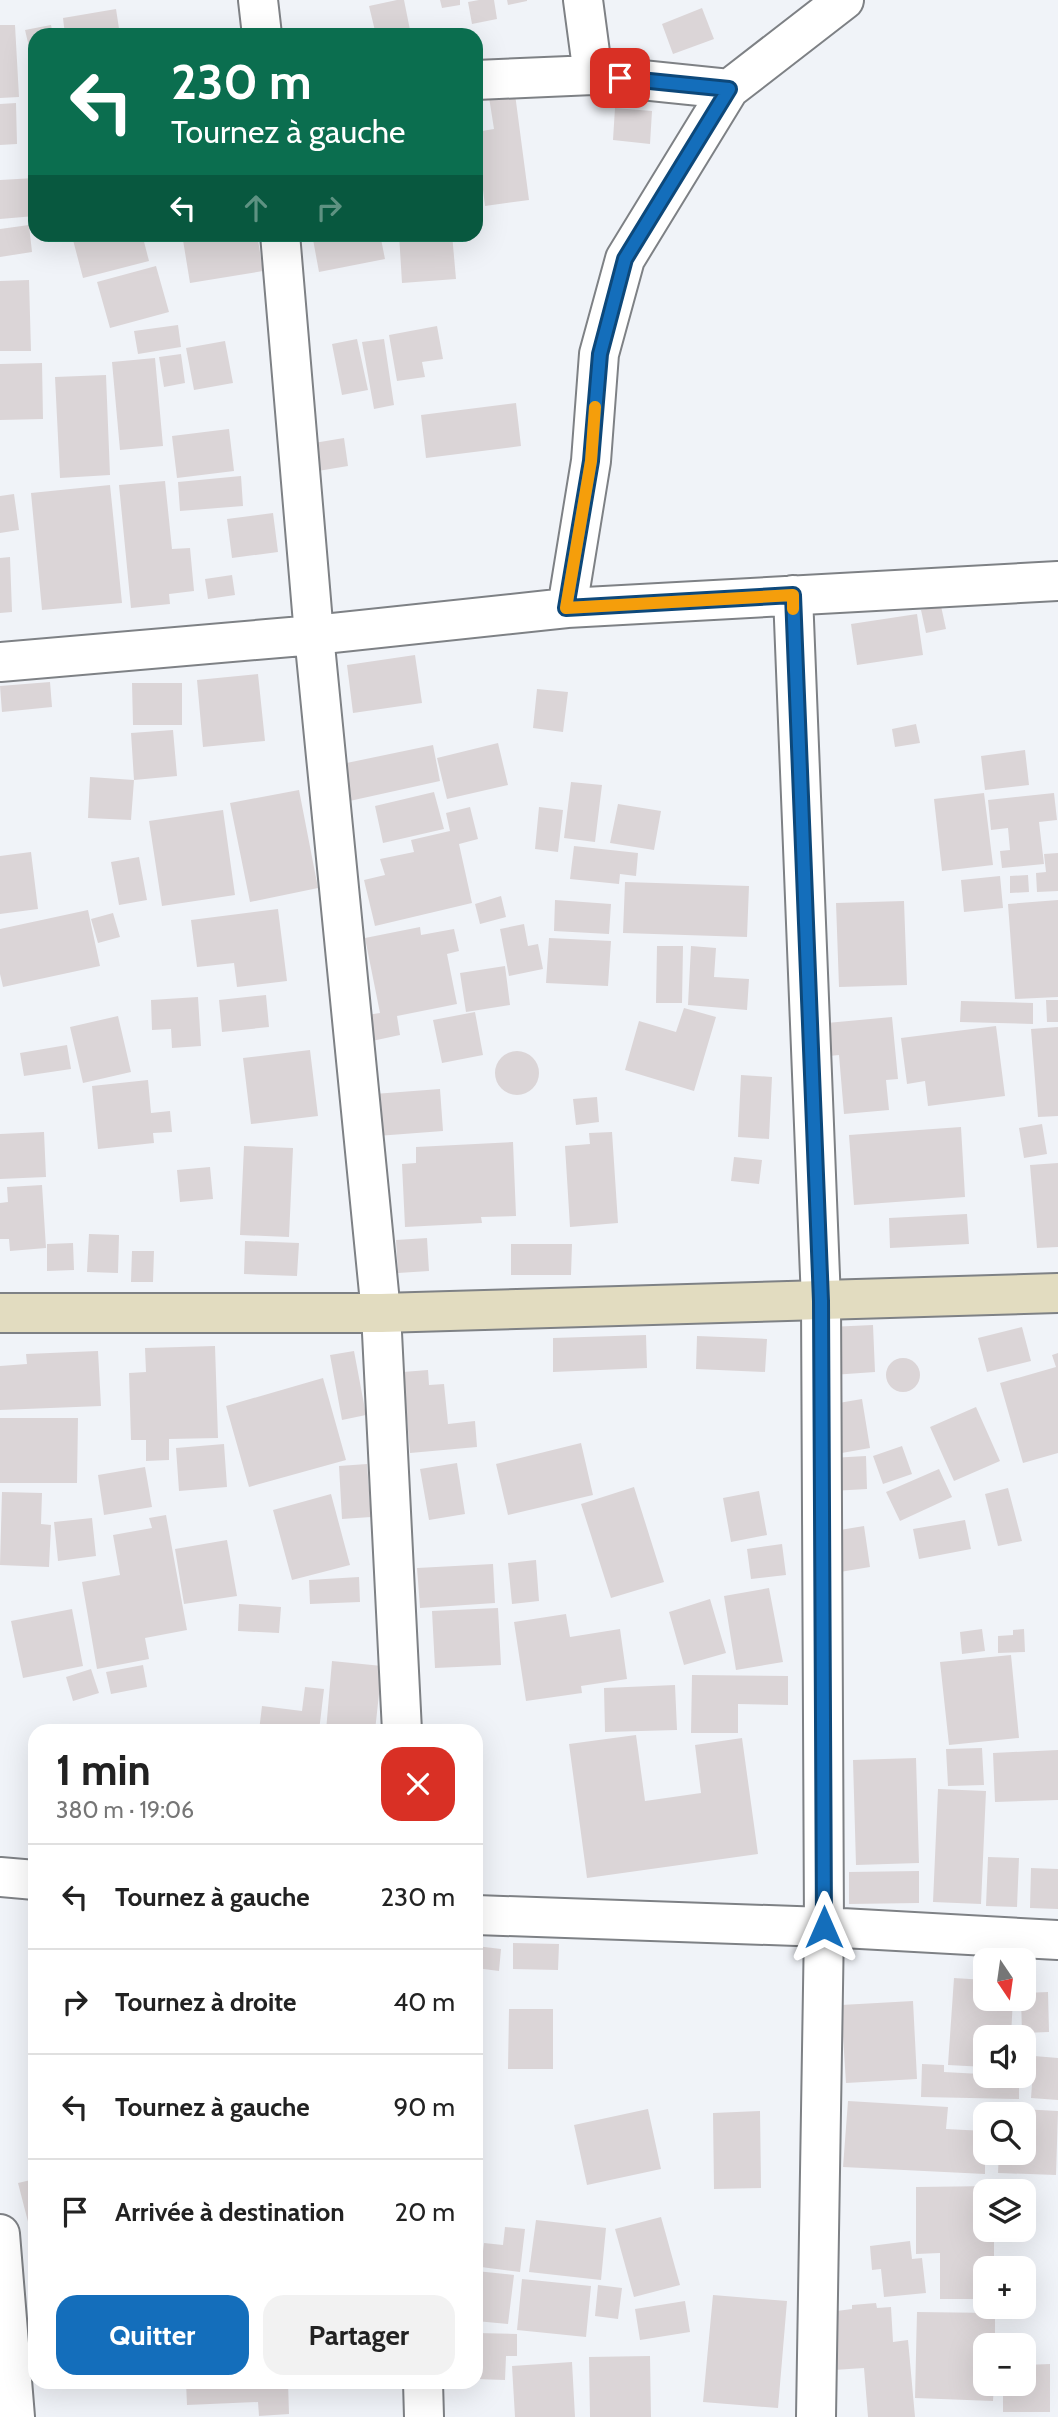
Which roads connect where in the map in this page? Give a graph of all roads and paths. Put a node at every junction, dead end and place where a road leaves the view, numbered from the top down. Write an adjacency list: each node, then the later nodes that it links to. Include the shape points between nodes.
1 (258, 0): 5 (street)
2 (583, 0): 6 (street)
3 (844, 0): 4 (street)
4 (812, 13): 8 (street)
5 (261, 28)
6 (593, 75): 7 (street); 8 (street)
7 (483, 80)
8 (729, 89): 12 (street, via 625,259 600,354 591,461)
9 (280, 242): 13 (street)
10 (1058, 581): 11 (street)
11 (793, 595): 12 (street); 16 (street)
12 (566, 608): 13 (street)
13 (314, 635): 14 (street); 18 (street)
14 (0, 662)
15 (1058, 1293): 16 (main road)
16 (821, 1301): 18 (main road); 23 (street)
17 (0, 1313): 18 (main road)
18 (381, 1313): 19 (street)
19 (401, 1724)
20 (0, 1877): 21 (street)
21 (28, 1879)
22 (483, 1915): 23 (street)
23 (824, 1927): 24 (street); 29 (street)
24 (1058, 1940)
25 (0, 2234): 27 (street)
26 (423, 2389): 28 (street)
27 (15, 2417)
28 (424, 2417)
29 (816, 2417)

